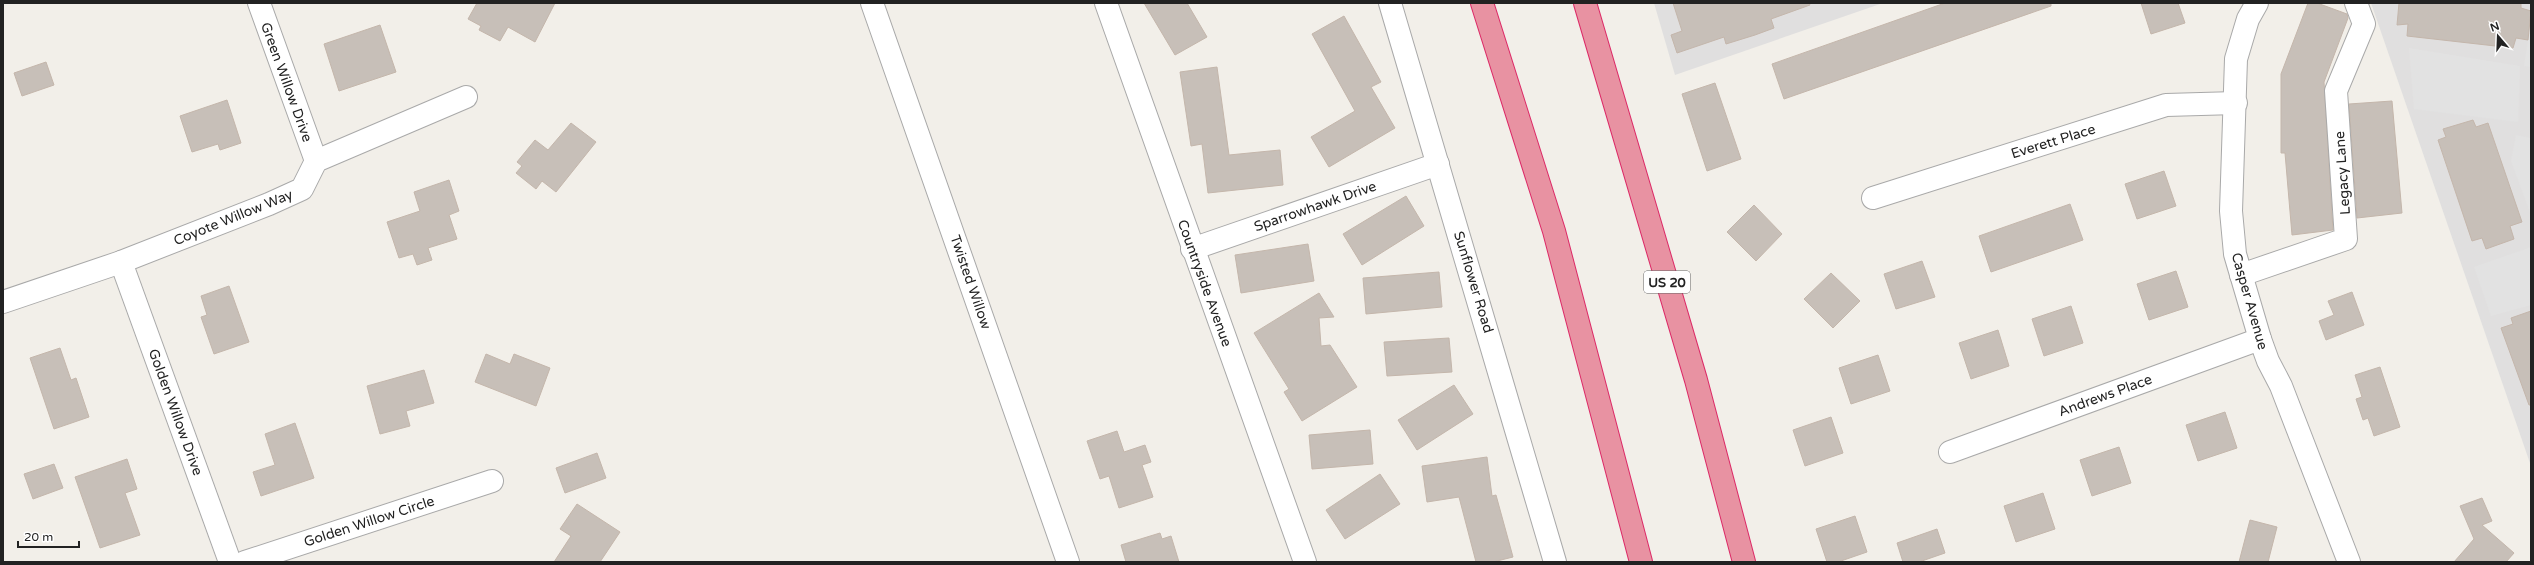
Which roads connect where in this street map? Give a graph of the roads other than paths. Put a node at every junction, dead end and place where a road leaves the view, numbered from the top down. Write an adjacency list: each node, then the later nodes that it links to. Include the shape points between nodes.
1 (259, 3): 11 (street, Green Willow Drive)
2 (872, 3): 23 (street, Twisted Willow)
3 (1106, 3): 14 (street, Countryside Avenue)
4 (1390, 3): 12 (street, Sunflower Road)
5 (1482, 3): 26 (highway, via 1554,231)
6 (1585, 3): 27 (highway, US 20, via 1696,380)
7 (2257, 3): 10 (street, Casper Avenue, via 2248,19 2236,59)
8 (2356, 3): 16 (street, Legacy Lane, via 2364,24 2336,91 2346,239)
9 (466, 97): 11 (street)
10 (2236, 103): 13 (street, Everett Place, via 2166,105); 16 (street, Casper Avenue, via 2231,211 2235,254)
11 (316, 161): 15 (street, Coyote Willow Way, via 302,189)
12 (1438, 164): 14 (street, Sparrowhawk Drive); 25 (street, Sunflower Road)
13 (1873, 198)
14 (1192, 249): 24 (street, Countryside Avenue)
15 (121, 262): 17 (street, Coyote Willow Way); 21 (street, Golden Willow Drive)
16 (2241, 275): 18 (street, Casper Avenue)
17 (3, 302)
18 (2260, 339): 19 (street, Andrews Place); 28 (street, Casper Avenue, via 2281,386)
19 (1950, 452)
20 (492, 480): 22 (street, Golden Willow Circle)
21 (230, 562)
22 (246, 562)
23 (1068, 562)
24 (1305, 562)
25 (1555, 562)
26 (1641, 562)
27 (1744, 562)
28 (2349, 562)

